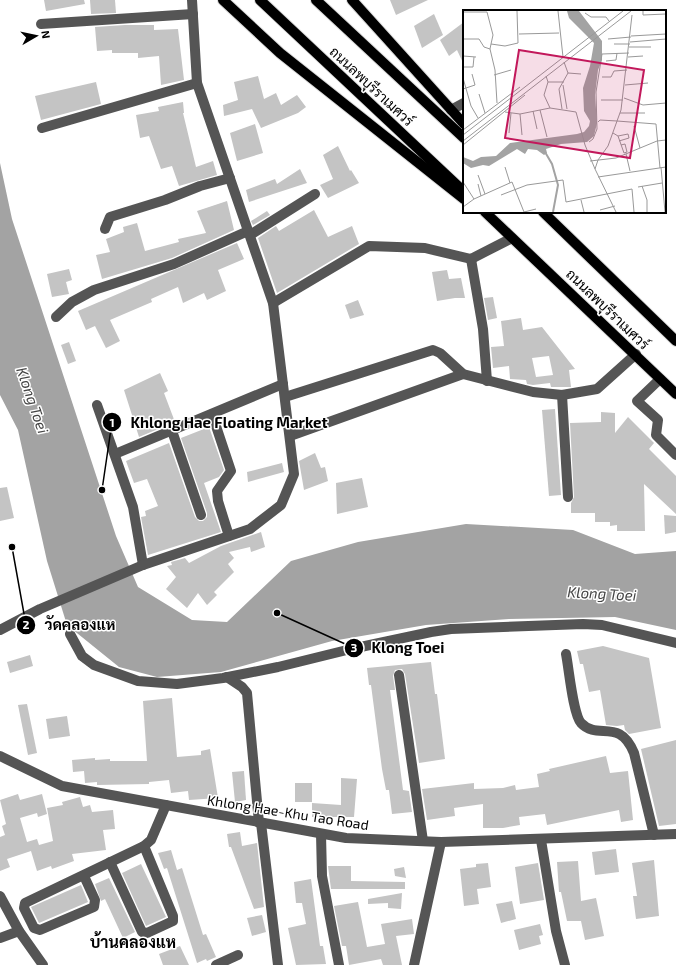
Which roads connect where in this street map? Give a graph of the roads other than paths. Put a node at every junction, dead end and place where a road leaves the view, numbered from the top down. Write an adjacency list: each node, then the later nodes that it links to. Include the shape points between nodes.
1 (192, 0): 6 (street)
2 (222, 0): 17 (main road, via 280,53)
3 (260, 0): 15 (main road, ถนนลพบุรีราเมศวร์)
4 (316, 0): 13 (main road, ถนนลพบุรีราเมศวร์)
5 (352, 0): 10 (main road)
6 (193, 14): 7 (street); 8 (street)
7 (41, 24)
8 (197, 83): 12 (street); 14 (street)
9 (463, 104): 10 (street)
10 (451, 110): 11 (main road)
11 (463, 123)
12 (42, 128)
13 (463, 137)
14 (230, 178): 21 (street, via 110,217); 22 (street)
15 (463, 191)
16 (315, 194): 22 (street)
17 (463, 198)
18 (481, 213): 23 (main road)
19 (486, 213): 23 (main road, ถนนลพบุรีราเมศวร์)
20 (546, 214): 27 (main road, ถนนลพบุรีราเมศวร์)
21 (105, 230)
22 (249, 233): 25 (street); 26 (street, via 174,264 94,290 72,302)
23 (512, 238): 24 (street); 28 (main road, ถนนลพบุรีราเมศวร์)
24 (471, 259): 25 (street, via 425,248 369,246); 31 (street, via 483,329)
25 (273, 303): 32 (street)
26 (56, 317)
27 (676, 341)
28 (636, 354): 30 (main road, ถนนลพบุรีราเมศวร์); 34 (street, via 597,389)
29 (463, 374): 31 (street); 35 (street, via 440,353 433,350); 39 (street)
30 (660, 379): 33 (main road, ถนนลพบุรีราเมศวร์); 41 (street, via 637,401 658,420 656,435)
31 (487, 381): 34 (street, via 533,392)
32 (283, 384): 35 (street); 37 (street)
33 (676, 394)
34 (562, 395): 42 (street)
35 (285, 397): 39 (street)
36 (97, 405): 40 (street)
37 (212, 414): 38 (street); 44 (street, via 231,471 217,491)
38 (172, 431): 40 (street); 43 (street)
39 (290, 436): 44 (street, via 294,474 281,505 250,529)
40 (115, 454): 45 (street, via 133,507)
41 (676, 455)
42 (568, 497)
43 (201, 514)
44 (229, 536): 45 (street)
45 (138, 567): 46 (street, via 40,608)
46 (0, 630)
47 (70, 634): 51 (street, via 82,656 94,665 130,679 177,684)
48 (676, 642): 51 (street, via 602,625 451,629 392,639)
49 (566, 654): 57 (street, via 576,714 582,724 592,729 620,733 629,741)
50 (399, 675): 59 (street)
51 (227, 677): 54 (street, via 242,686 247,693)
52 (0, 756): 53 (street, Khlong Hae-Khu Tao Road, via 62,786)
53 (166, 805): 54 (street, Khlong Hae-Khu Tao Road); 61 (street, via 151,840)
54 (260, 823): 55 (street, Khlong Hae-Khu Tao Road); 70 (street)
55 (321, 834): 59 (street, Khlong Hae-Khu Tao Road); 71 (street, via 322,876)
56 (676, 834): 57 (street, Khlong Hae-Khu Tao Road)
57 (654, 835): 58 (street, Khlong Hae-Khu Tao Road)
58 (541, 840): 60 (street, Khlong Hae-Khu Tao Road); 73 (street, via 556,931)
59 (423, 841): 60 (street, Khlong Hae-Khu Tao Road)
60 (441, 842): 72 (street)
61 (144, 846): 62 (street); 62 (street, via 174,917 172,921 160,927 146,933 142,932)
62 (110, 862): 63 (street)
63 (84, 876): 63 (street, via 95,900 94,907 40,930 34,928 24,908 25,903)
64 (0, 896): 65 (street)
65 (19, 931): 66 (street); 68 (street)
66 (0, 938)
67 (238, 956): 69 (street)
68 (44, 965)
69 (216, 965)
70 (278, 965)
71 (339, 965)
72 (414, 965)
73 (565, 965)

